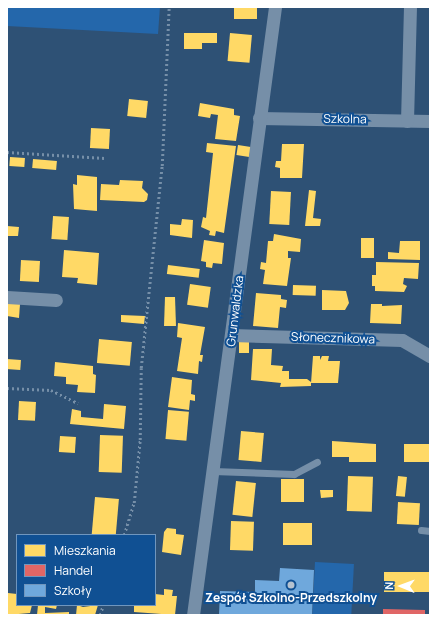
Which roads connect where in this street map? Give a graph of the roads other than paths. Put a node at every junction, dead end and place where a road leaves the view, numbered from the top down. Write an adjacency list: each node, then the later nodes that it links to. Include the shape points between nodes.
1 (275, 7): 3 (street, Grunwaldzka)
2 (410, 7): 4 (street)
3 (259, 118): 4 (street, Szkolna); 8 (street, Grunwaldzka)
4 (407, 121): 5 (street, Szkolna)
5 (430, 121)
6 (7, 297): 7 (street)
7 (56, 300)
8 (232, 335): 9 (street, Słonecznikowa, via 402,340); 11 (street, Grunwaldzka)
9 (430, 356)
10 (317, 462): 11 (lane, via 294,474)
11 (213, 471): 14 (street, Grunwaldzka)
12 (421, 530): 13 (lane)
13 (430, 531)
14 (193, 615)

